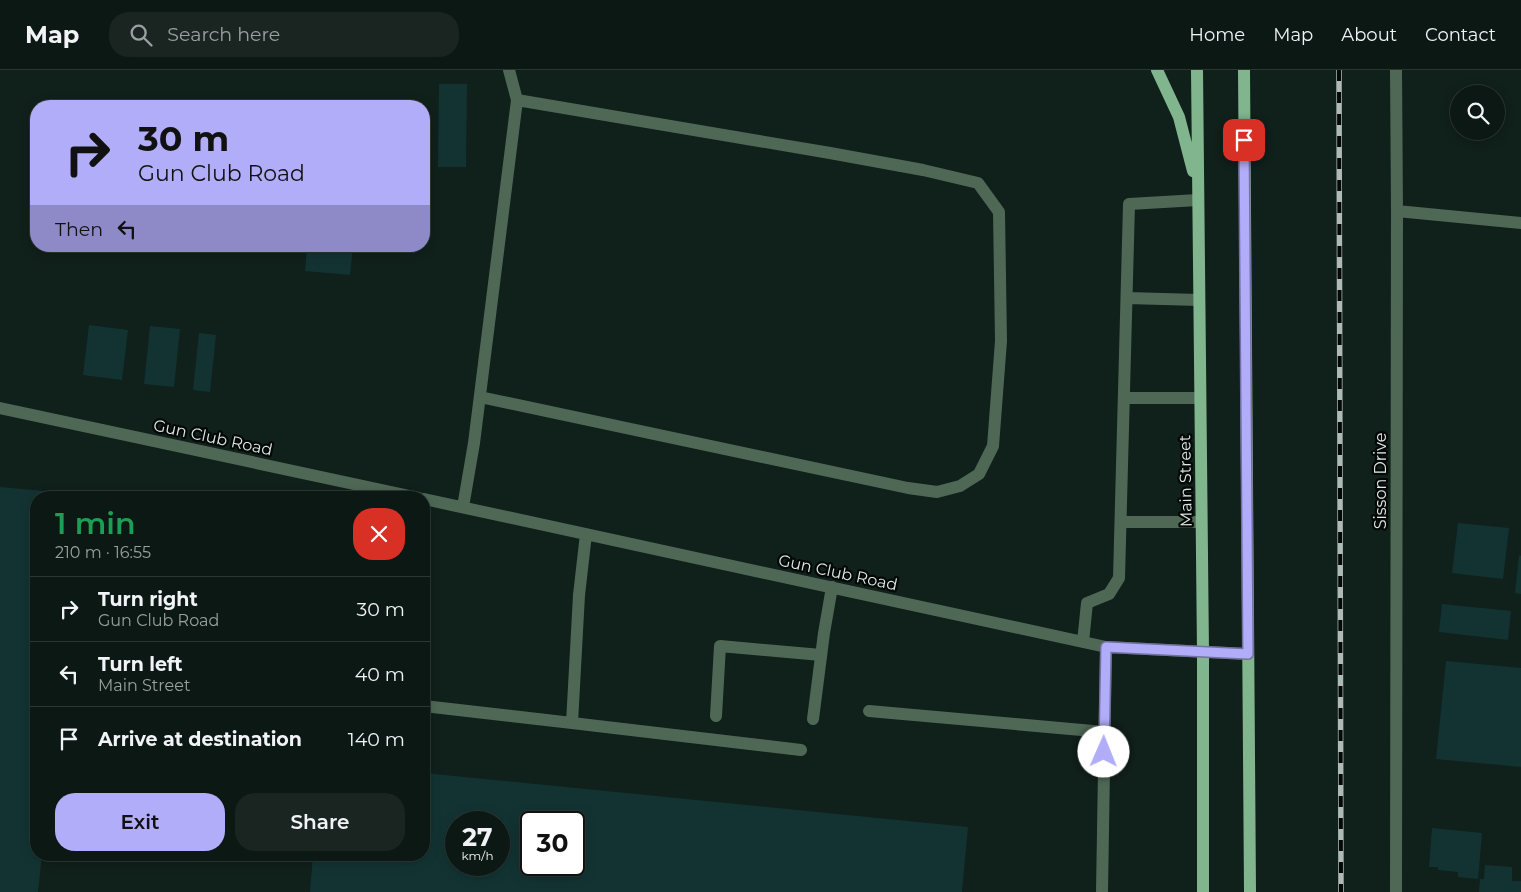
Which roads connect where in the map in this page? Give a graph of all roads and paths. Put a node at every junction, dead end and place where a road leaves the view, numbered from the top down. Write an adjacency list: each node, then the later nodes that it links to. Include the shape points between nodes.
1 (509, 70): 6 (street)
2 (1158, 70): 7 (main road, via 1180,117)
3 (1197, 70): 7 (main road, Main Street)
4 (1244, 70): 26 (main road)
5 (1396, 70): 8 (street, Sisson Drive)
6 (517, 100): 12 (street); 12 (street, via 830,153 978,183 999,212 1001,341 993,446 979,474 960,486 937,492)
7 (1198, 196): 10 (street, via 1129,204); 11 (main road, Main Street)
8 (1398, 211): 9 (street); 38 (street, Sisson Drive)
9 (1521, 222)
10 (1127, 298): 11 (street); 13 (street)
11 (1199, 300): 14 (main road, Main Street)
12 (480, 397): 18 (street)
13 (1124, 398): 14 (street); 19 (street)
14 (1200, 398): 20 (main road, Main Street)
15 (0, 408): 16 (street, Gun Club Road)
16 (386, 491)
17 (430, 500): 18 (street, Gun Club Road)
18 (463, 507): 21 (street, Gun Club Road)
19 (1121, 522): 20 (street); 23 (street, via 1119,578 1109,594 1087,603)
20 (1201, 522): 25 (main road, Main Street)
21 (586, 534): 22 (street, Gun Club Road); 32 (street)
22 (832, 587): 23 (street, Gun Club Road); 27 (street)
23 (1083, 642): 24 (street, Gun Club Road)
24 (1106, 647): 25 (street, Gun Club Road); 33 (street)
25 (1203, 652): 26 (street, Gun Club Road); 36 (main road, Main Street)
26 (1248, 654): 37 (main road)
27 (821, 655): 30 (street, via 720,646); 31 (street)
28 (430, 707): 32 (street)
29 (869, 711): 33 (street)
30 (716, 716)
31 (814, 719)
32 (572, 723): 34 (street)
33 (1104, 732): 35 (street)
34 (801, 750)
35 (1102, 892)
36 (1203, 892)
37 (1250, 892)
38 (1396, 892)

